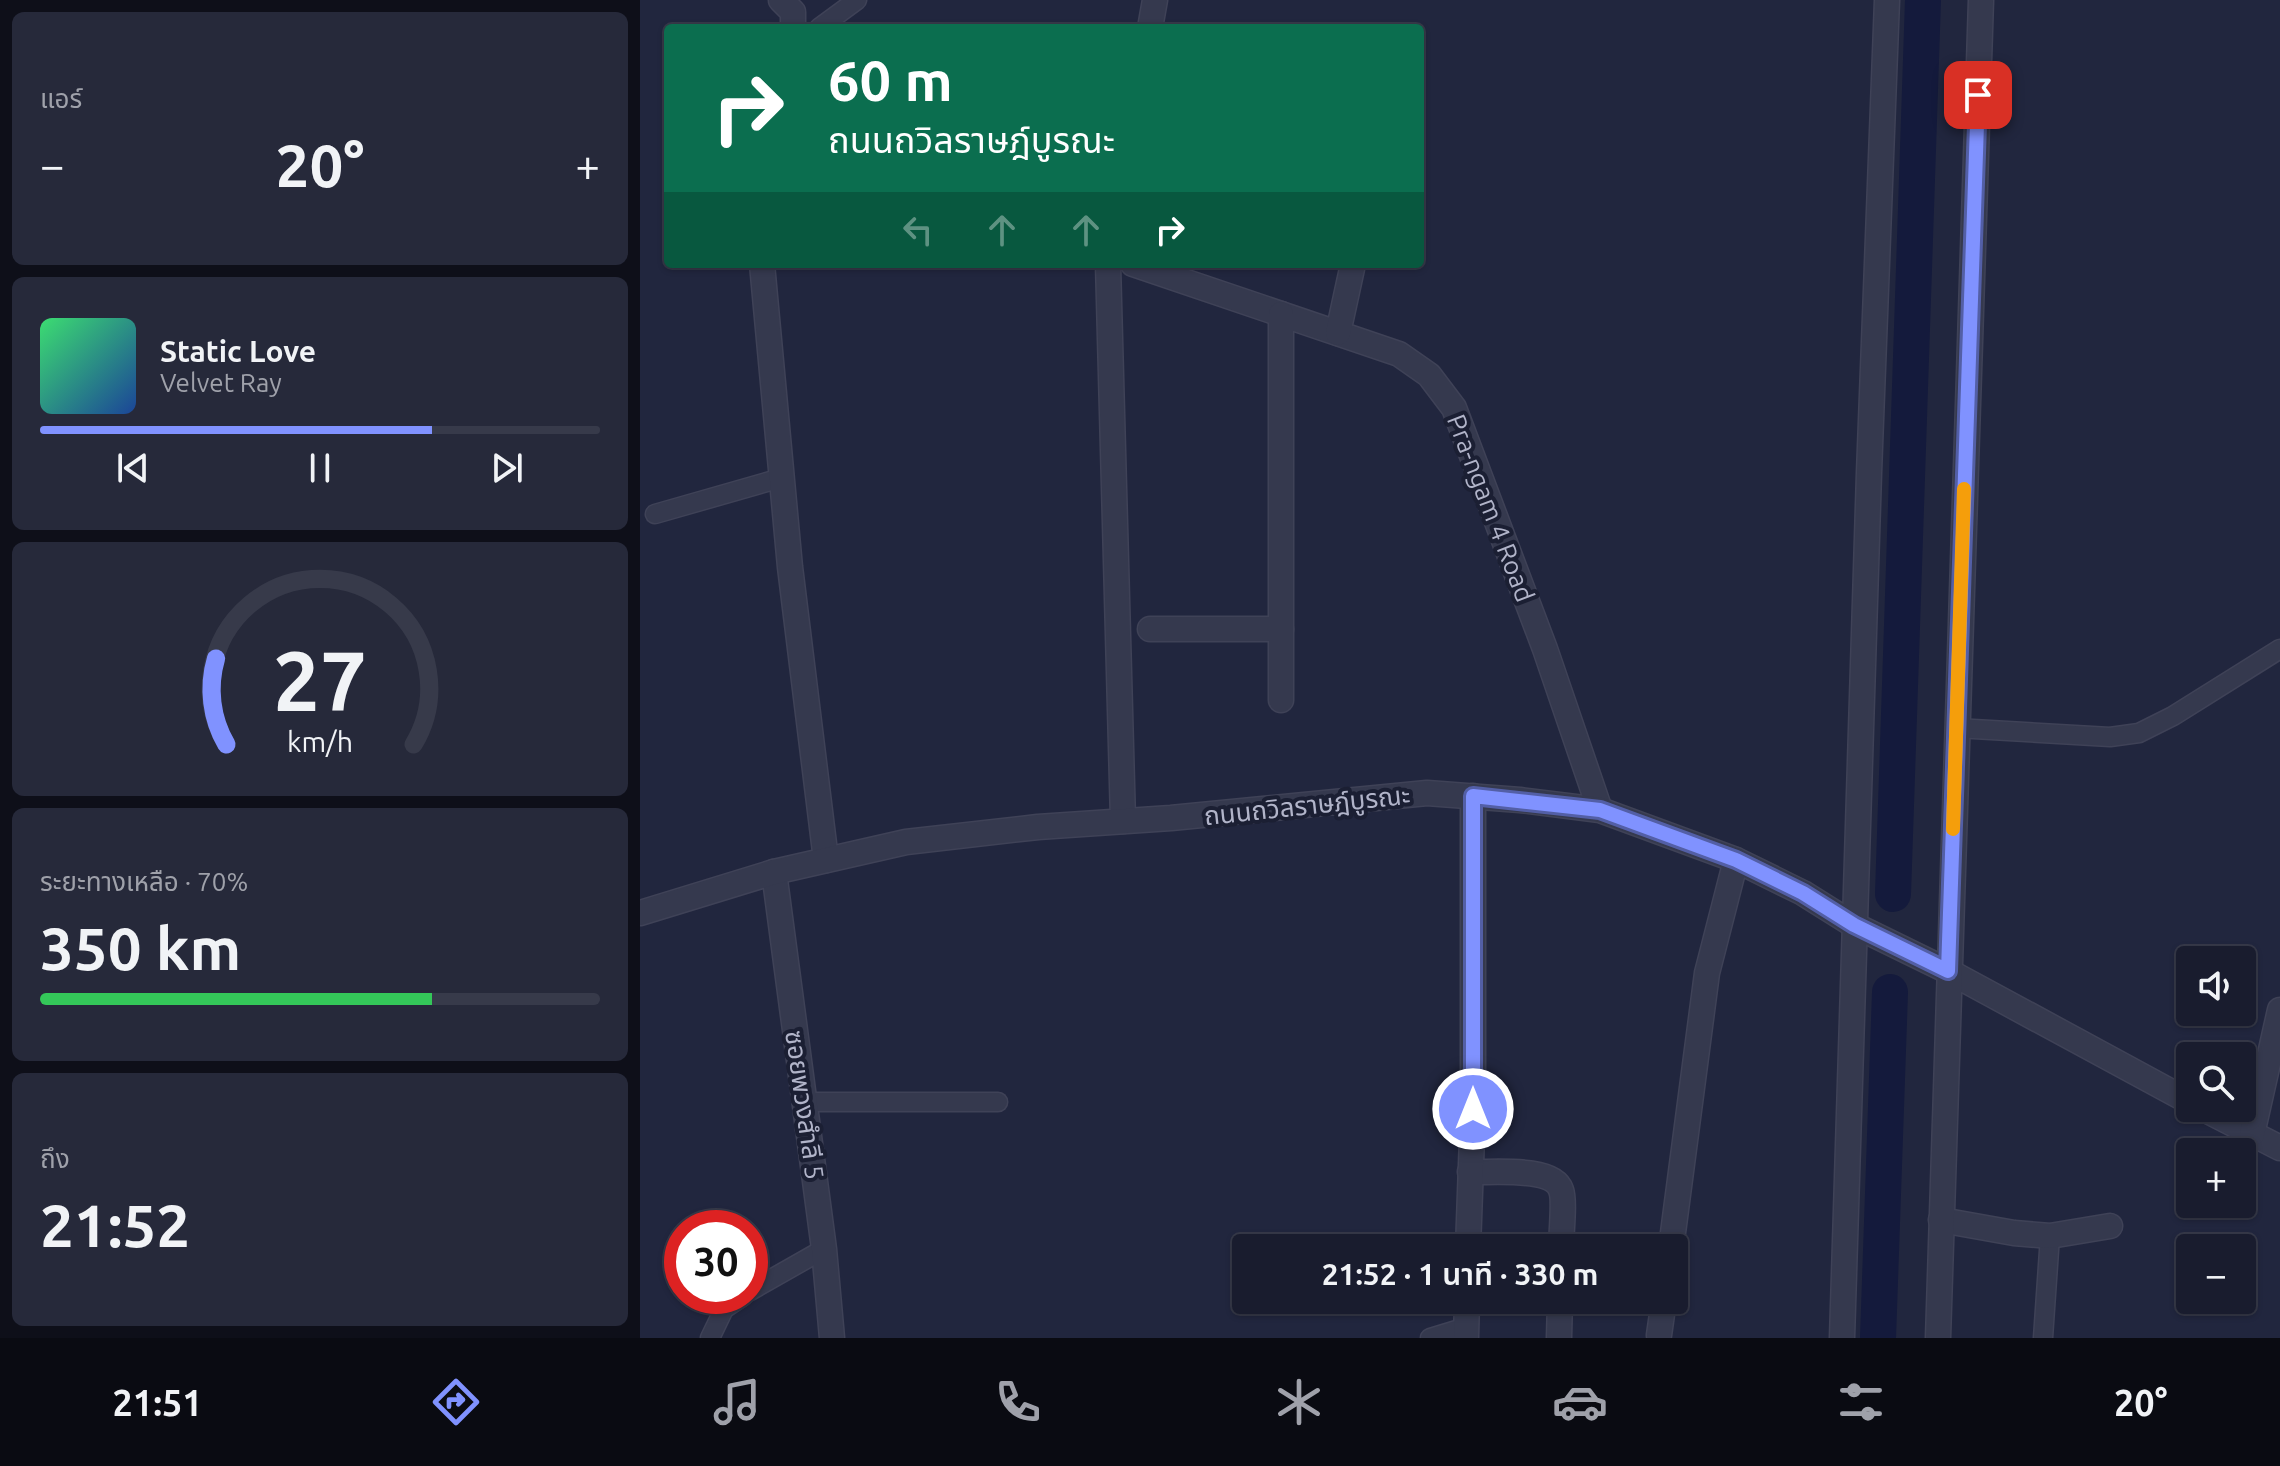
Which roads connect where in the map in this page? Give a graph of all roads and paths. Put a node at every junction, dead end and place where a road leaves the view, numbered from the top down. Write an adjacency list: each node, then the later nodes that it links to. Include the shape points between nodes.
1 (781, 0): 6 (street, via 793,12)
2 (857, 0): 7 (lane)
3 (1155, 0): 8 (street)
4 (1887, 0): 29 (street)
5 (1981, 0): 21 (street)
6 (793, 24)
7 (824, 24)
8 (1151, 24)
9 (762, 268): 15 (street)
10 (1108, 268): 24 (street)
11 (1145, 268): 13 (street, Pra-ngam 4 Road)
12 (1352, 268): 14 (street)
13 (1281, 314): 14 (street, Pra-ngam 4 Road); 18 (street)
14 (1338, 333): 23 (street, Pra-ngam 4 Road, via 1399,354 1429,375 1454,408)
15 (781, 478): 16 (lane); 25 (street)
16 (655, 514)
17 (1150, 629): 18 (street)
18 (1281, 629): 20 (street)
19 (2280, 649): 21 (lane, via 2139,733 2110,737)
20 (1281, 700)
21 (1956, 728): 30 (street)
22 (1473, 796): 23 (street, ถนนถวิลราษฎ์บูรณะ); 24 (street, ถนนถวิลราษฎ์บูรณะ, via 1427,793); 38 (street)
23 (1600, 810): 26 (street, ถนนถวิลราษฎ์บูรณะ)
24 (1123, 821): 25 (street, ถนนถวิลราษฎ์บูรณะ, via 906,842)
25 (826, 860): 27 (street, ถนนถวิลราษฎ์บูรณะ)
26 (1736, 860): 29 (street, ถนนถวิลราษฎ์บูรณะ); 43 (street, via 1707,973)
27 (774, 872): 28 (street, ถนนถวิลราษฎ์บูรณะ); 33 (street, ซอยพวงสำลี 5)
28 (640, 913)
29 (1854, 925): 30 (street, ถนนถวิลราษฎ์บูรณะ); 56 (street)
30 (1948, 971): 32 (street, ถนนถวิลราษฎ์บูรณะ); 39 (street)
31 (2280, 1010): 36 (street)
32 (2176, 1094)
33 (804, 1102): 34 (lane); 45 (street, ซอยพวงสำลี 5)
34 (998, 1102)
35 (2229, 1122): 36 (street)
36 (2252, 1134): 37 (street)
37 (2280, 1148)
38 (1470, 1172): 41 (street); 42 (street, via 1540,1173 1554,1179 1562,1191)
39 (1941, 1220): 44 (street); 57 (street)
40 (2110, 1226): 44 (street)
41 (1468, 1234)
42 (1561, 1234)
43 (1673, 1234)
44 (2050, 1236): 58 (lane)
45 (824, 1249): 46 (lane); 53 (street, ซอยพวงสำลี 5)
46 (768, 1281)
47 (722, 1314): 52 (lane)
48 (1560, 1314): 55 (street)
49 (1662, 1314): 51 (street)
50 (1466, 1332): 54 (lane)
51 (1659, 1335)
52 (710, 1338)
53 (832, 1338)
54 (1430, 1338)
55 (1559, 1338)
56 (1842, 1338)
57 (1938, 1338)
58 (2043, 1338)

